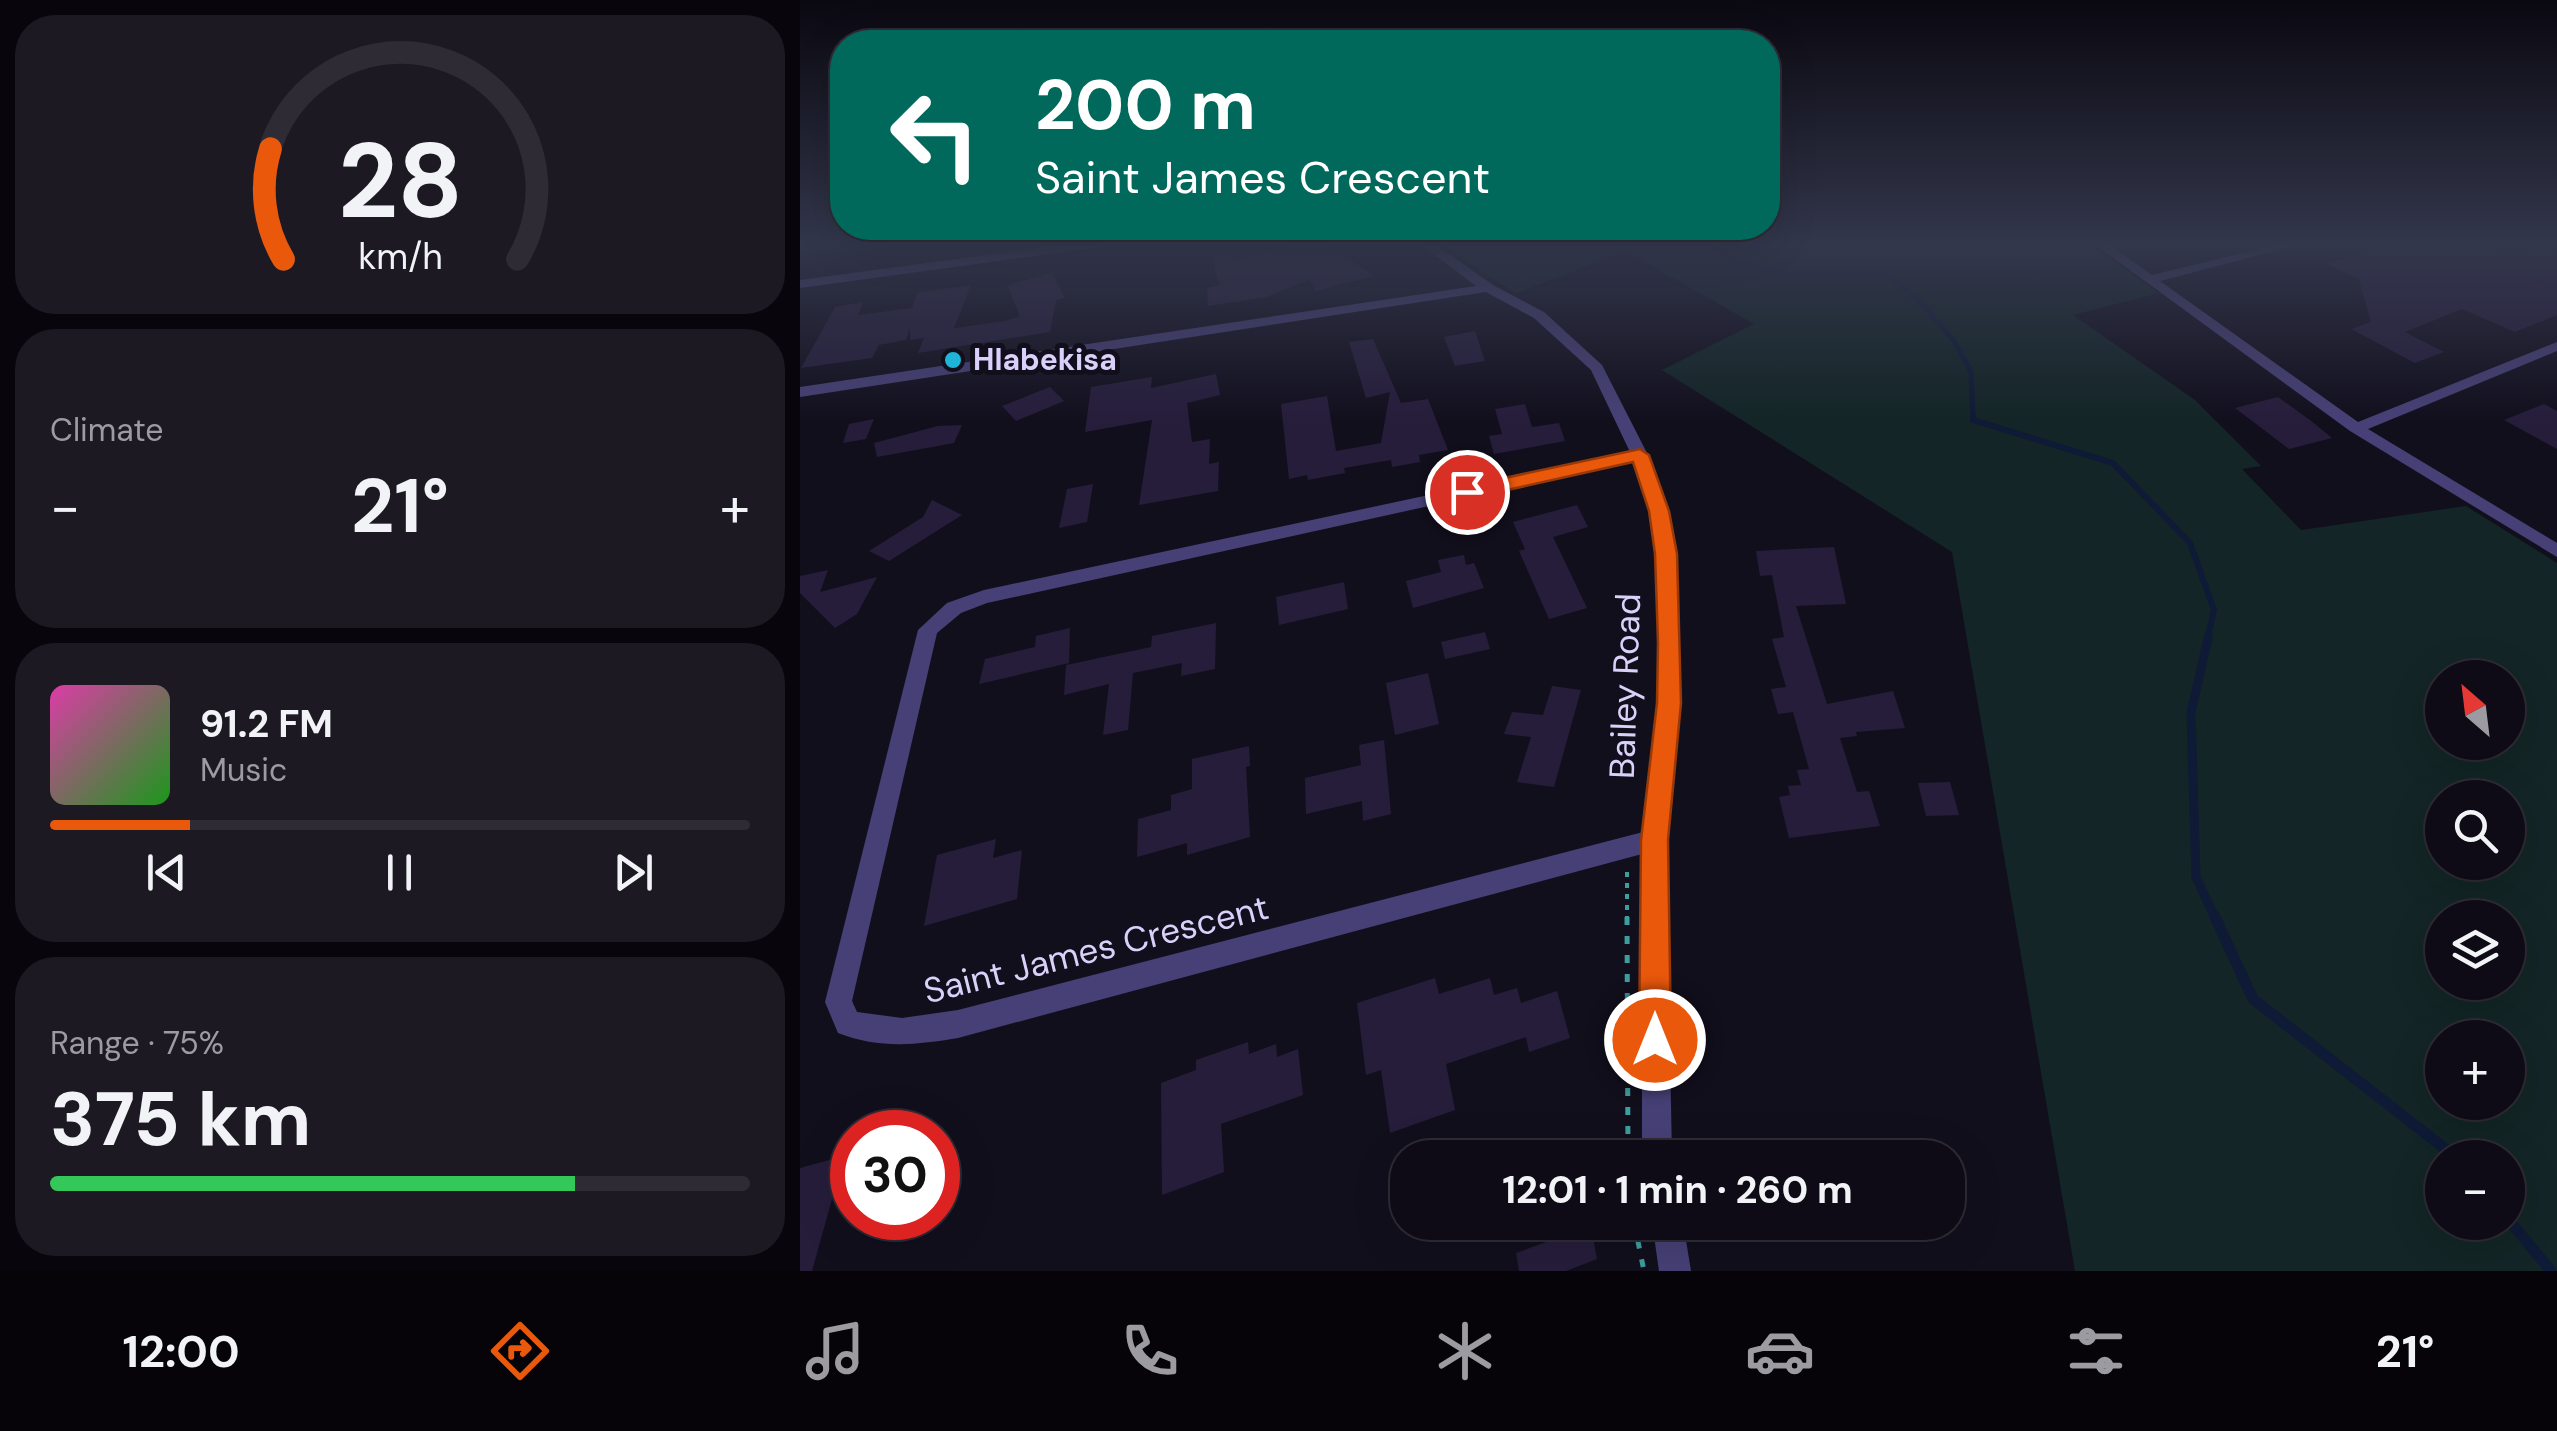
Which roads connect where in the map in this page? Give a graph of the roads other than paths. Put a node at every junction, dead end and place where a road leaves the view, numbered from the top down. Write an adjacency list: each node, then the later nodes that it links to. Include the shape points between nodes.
1 (1393, 302): 5 (street)
2 (1515, 302): 7 (street, Bailey Road, via 1539,315 1597,368)
3 (2182, 302): 6 (street)
4 (2557, 346): 6 (street)
5 (800, 392)
6 (2356, 428): 8 (street)
7 (1640, 455): 9 (street, Bailey Road, via 1666,554 1669,703); 9 (street, Saint James Crescent, via 984,596 944,614 928,630 838,1002 848,1023 889,1034 958,1024)
8 (2557, 552)
9 (1654, 840): 10 (street, Bailey Road)
10 (1657, 1140)
11 (1670, 1240): 12 (street)
12 (1675, 1271)

